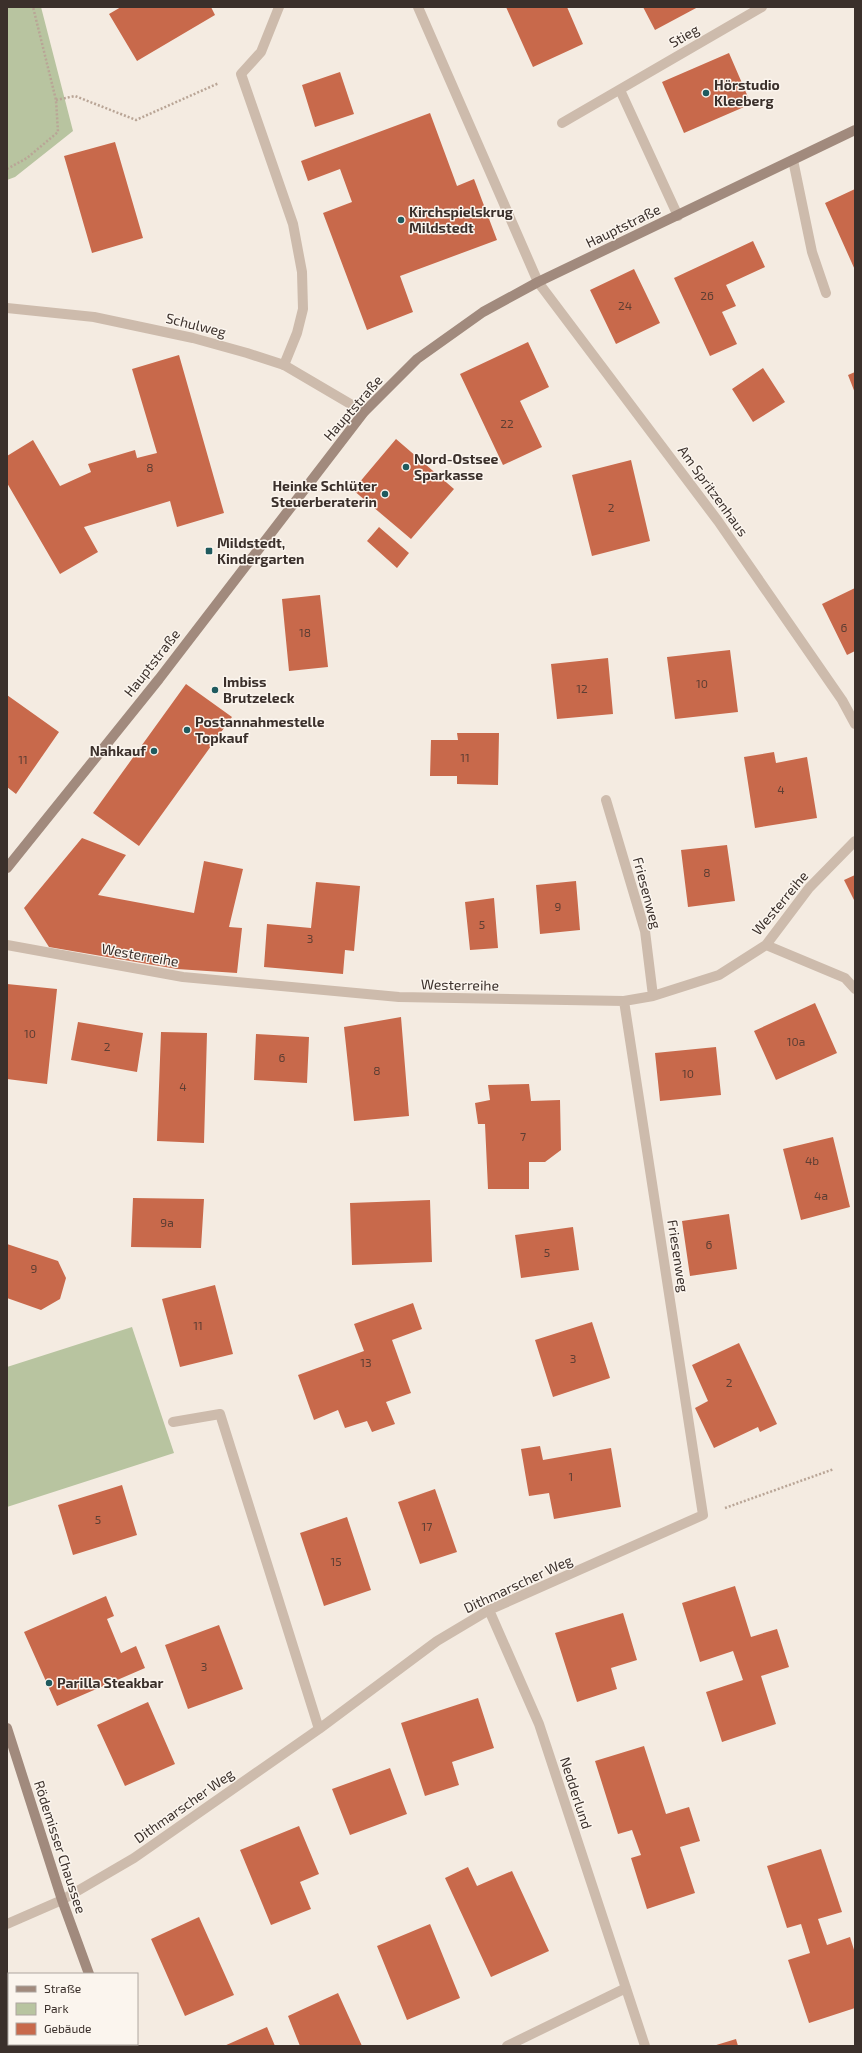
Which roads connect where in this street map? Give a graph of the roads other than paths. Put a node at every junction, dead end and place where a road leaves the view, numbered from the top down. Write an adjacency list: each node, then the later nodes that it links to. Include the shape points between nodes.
1 (279, 7): 12 (street, via 261,52 241,74 293,224 302,272 302,309 297,333)
2 (418, 7): 9 (street, Am Spritzenhaus)
3 (762, 7): 4 (street, Stieg)
4 (620, 90): 5 (street, Stieg); 8 (street)
5 (562, 123)
6 (855, 130): 7 (street, Hauptstraße)
7 (793, 160): 8 (street, Hauptstraße); 10 (street, via 812,252)
8 (678, 216): 9 (street, Hauptstraße)
9 (538, 282): 13 (street, Hauptstraße, via 483,312 417,359); 14 (street, Am Spritzenhaus, via 718,521 842,700)
10 (826, 293)
11 (7, 308): 12 (street, Schulweg, via 94,317 193,338)
12 (284, 365): 13 (street, Schulweg)
13 (364, 412): 17 (street, Hauptstraße, via 159,679)
14 (855, 724)
15 (606, 800): 21 (street, Friesenweg, via 644,931)
16 (855, 841): 19 (street, Westerreihe, via 809,888)
17 (7, 868)
18 (7, 945): 22 (street, Westerreihe, via 183,977 391,997)
19 (766, 945): 20 (street, via 845,978); 21 (street, Westerreihe, via 718,975)
20 (855, 989)
21 (653, 996): 22 (street, Westerreihe)
22 (624, 1001): 24 (street, Friesenweg)
23 (173, 1422): 27 (street, via 220,1414)
24 (704, 1515): 25 (street, Dithmarscher Weg)
25 (489, 1610): 27 (street, Dithmarscher Weg, via 437,1641); 31 (street, Nedderlund, via 539,1724)
26 (7, 1728): 28 (street, Rödemisser Chaussee)
27 (319, 1729): 28 (street, Dithmarscher Weg, via 134,1858)
28 (62, 1900): 29 (street, Dithmarscher Weg); 30 (street, Rödemisser Chaussee)
29 (7, 1924)
30 (89, 1973)
31 (626, 1988): 32 (street); 33 (street, Nedderlund)
32 (507, 2046)
33 (644, 2046)

